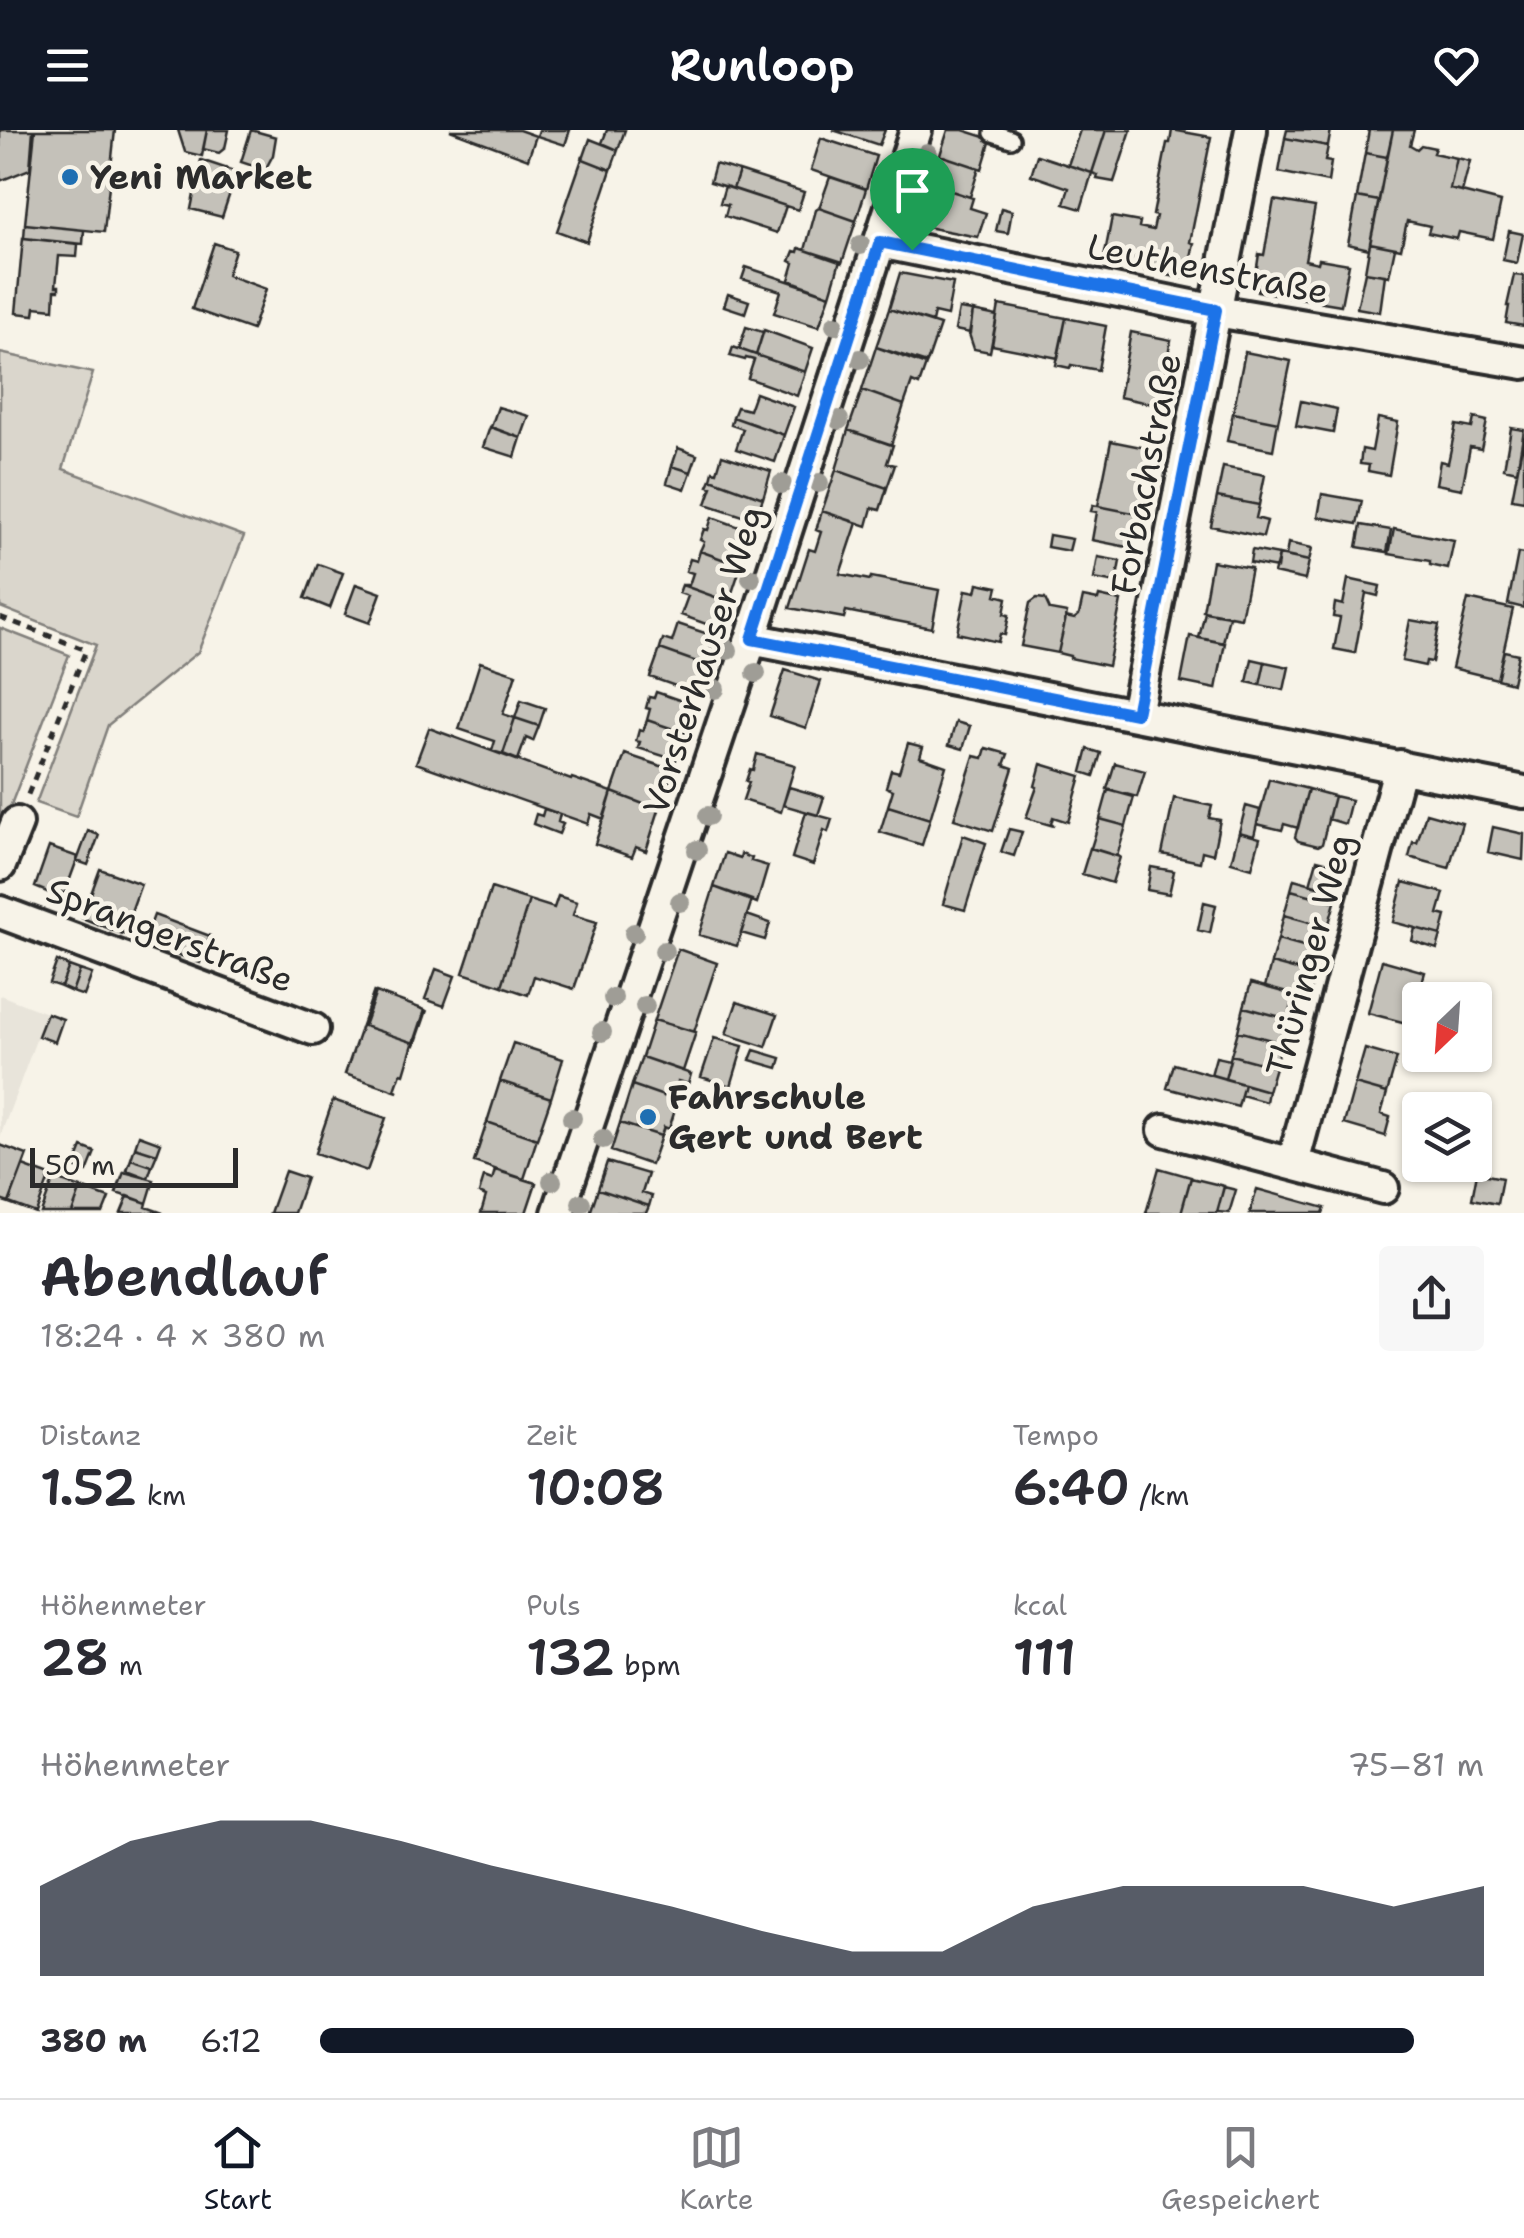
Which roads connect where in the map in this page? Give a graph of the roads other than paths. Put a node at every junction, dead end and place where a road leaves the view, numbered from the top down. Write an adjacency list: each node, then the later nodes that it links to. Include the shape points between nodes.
1 (916, 130): 5 (street, Vorsterhauser Weg)
2 (1251, 130): 6 (street, Forbachstraße)
3 (993, 133): 4 (lane)
4 (1011, 139)
5 (880, 242): 6 (street, Leuthenstraße); 8 (street, Vorsterhauser Weg)
6 (1216, 310): 7 (street, Leuthenstraße); 9 (street, Forbachstraße)
7 (1524, 363)
8 (752, 639): 9 (street); 19 (street, Vorsterhauser Weg)
9 (1136, 714): 10 (street)
10 (1400, 766): 11 (street); 17 (street, Thüringer Weg)
11 (1524, 792)
12 (16, 823): 13 (street)
13 (0, 865)
14 (0, 912): 15 (street, Sprangerstraße)
15 (313, 1029)
16 (1164, 1130): 17 (street)
17 (1292, 1163): 18 (street)
18 (1383, 1188)
19 (558, 1213)

